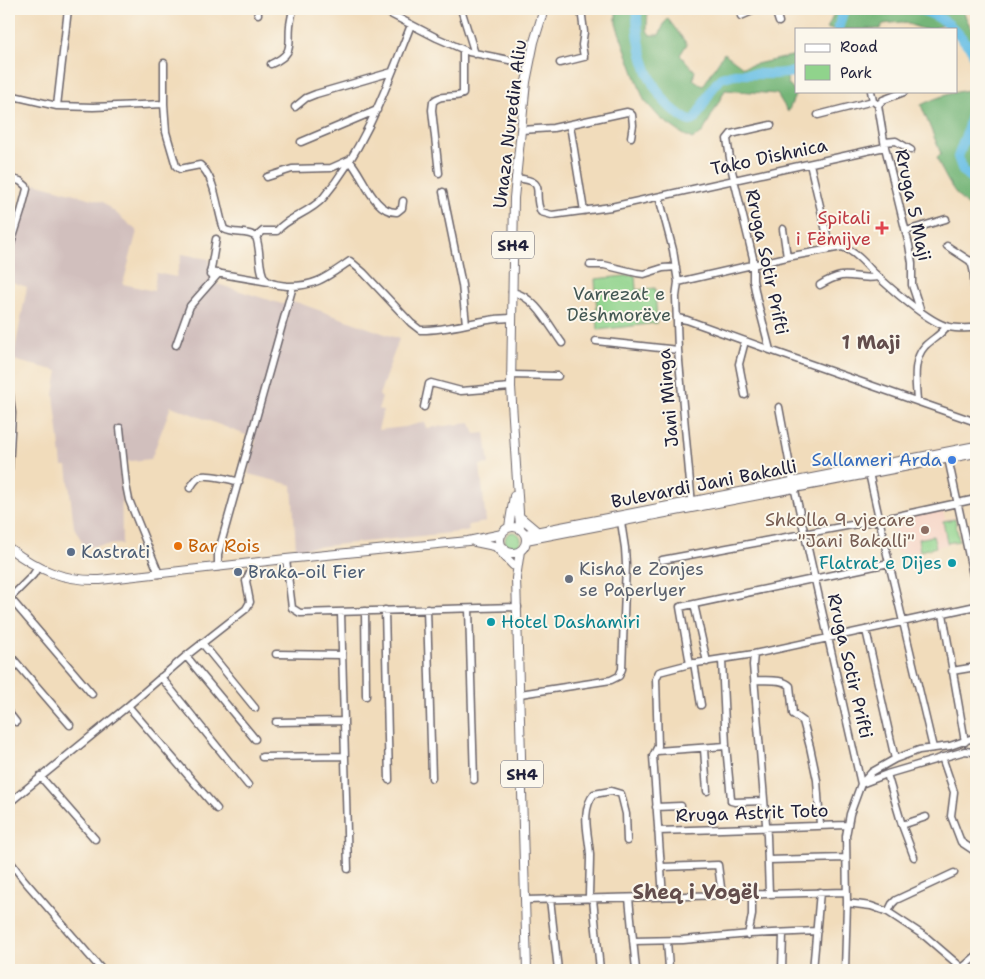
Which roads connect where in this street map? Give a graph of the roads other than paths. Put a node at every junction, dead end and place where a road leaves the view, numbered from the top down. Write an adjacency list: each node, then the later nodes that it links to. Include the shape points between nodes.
1 (68, 9): 24 (street)
2 (294, 9): 16 (street, via 290,47 281,59)
3 (381, 9): 11 (street)
4 (461, 9): 13 (street)
5 (544, 9): 17 (main road, Unaza Nuredin Aliu / SH4)
6 (581, 9): 14 (street, via 584,57)
7 (757, 9): 9 (street)
8 (775, 9): 10 (street)
9 (741, 16)
10 (779, 22)
11 (411, 25): 12 (street); 18 (street)
12 (463, 50): 13 (street); 37 (street, via 463,94 438,97 433,102)
13 (475, 54): 17 (street)
14 (560, 63)
15 (164, 64): 23 (street)
16 (271, 64)
17 (529, 64): 30 (main road, Unaza Nuredin Aliu / SH4)
18 (392, 72): 25 (street, via 316,94); 26 (street)
19 (871, 92): 22 (street, Rruga 5 Maji)
20 (904, 92): 22 (street)
21 (9, 95): 24 (street)
22 (876, 103): 27 (street); 33 (street, Rruga 5 Maji)
23 (164, 104): 24 (street); 49 (street, via 166,132 176,166 203,167 211,182 224,230)
24 (58, 106)
25 (295, 107)
26 (377, 110): 32 (street); 35 (street)
27 (818, 115)
28 (570, 125): 30 (street); 31 (street, via 627,112 632,118); 45 (street)
29 (772, 125): 41 (street, Rruga Sotir Prifti, via 729,135)
30 (521, 130): 40 (main road, Unaza Nuredin Aliu / SH4)
31 (632, 137)
32 (301, 142)
33 (885, 145): 34 (street, via 896,141); 36 (street, Tako Dishnica); 48 (street, Rruga 5 Maji)
34 (911, 150)
35 (349, 160): 38 (street, via 331,168 292,169); 44 (street, via 359,170 369,192 389,211 400,210); 49 (street, via 316,205 281,225 277,231 263,231)
36 (810, 164): 41 (street, Tako Dishnica); 52 (street)
37 (439, 173)
38 (267, 177)
39 (9, 178): 53 (street, via 20,181 27,189)
40 (515, 178): 45 (street, Tako Dishnica, via 536,184 539,208 543,213); 67 (main road, Unaza Nuredin Aliu / SH4)
41 (734, 180): 43 (street, Tako Dishnica); 57 (street, Rruga Sotir Prifti)
42 (443, 192): 72 (street, via 462,285)
43 (659, 197): 45 (street, Tako Dishnica); 58 (street, Jani Minga)
44 (403, 201)
45 (584, 211)
46 (946, 220): 48 (street)
47 (783, 229): 54 (street)
48 (906, 231): 69 (street, Rruga 5 Maji, via 912,285)
49 (256, 237): 62 (street, via 263,274)
50 (216, 239): 59 (street)
51 (947, 246): 55 (street)
52 (830, 248): 54 (street); 61 (street, via 847,248)
53 (9, 250)
54 (787, 257): 57 (street)
55 (973, 260): 68 (street)
56 (590, 265): 58 (street, via 644,274)
57 (753, 265): 63 (street); 80 (street, Rruga Sotir Prifti, via 755,290)
58 (676, 268): 63 (street, Jani Minga)
59 (210, 272): 60 (street); 65 (street)
60 (218, 273): 62 (street); 65 (street)
61 (878, 277): 64 (street, via 841,275); 69 (street)
62 (270, 282): 66 (street)
63 (678, 282): 71 (street, Jani Minga)
64 (820, 284)
65 (208, 285): 78 (street, via 190,306)
66 (293, 286): 72 (street, via 314,283 350,261 420,330); 98 (street)
67 (512, 292): 70 (main road, Unaza Nuredin Aliu / SH4); 77 (street, via 531,301)
68 (976, 297)
69 (920, 310): 73 (street)
70 (511, 318): 72 (street); 81 (main road, Unaza Nuredin Aliu / SH4)
71 (677, 318): 76 (street); 79 (street, Jani Minga)
72 (466, 324)
73 (946, 327): 74 (street); 86 (street, via 919,356)
74 (976, 328)
75 (596, 341): 79 (street)
76 (745, 341): 80 (street); 85 (street, via 739,364)
77 (562, 343)
78 (176, 345)
79 (678, 350): 104 (street, Jani Minga)
80 (770, 350): 86 (street)
81 (511, 375): 82 (street); 83 (main road, Unaza Nuredin Aliu / SH4)
82 (558, 376)
83 (511, 387): 87 (street, via 461,391 431,383 428,384); 99 (main road, Unaza Nuredin Aliu / SH4)
84 (9, 388): 89 (street)
85 (745, 395)
86 (917, 401): 90 (street)
87 (424, 407)
88 (778, 407): 100 (street, Rruga Sotir Prifti)
89 (10, 411): 93 (street)
90 (976, 422)
91 (120, 428): 127 (street, via 129,500)
92 (976, 446): 100 (main road, Bulevardi Jani Bakalli)
93 (9, 447): 96 (street)
94 (976, 453): 95 (main road, Bulevardi Jani Bakalli)
95 (948, 458): 97 (main road, Bulevardi Jani Bakalli); 103 (street)
96 (9, 470)
97 (869, 473): 100 (main road, Bulevardi Jani Bakalli); 106 (street)
98 (239, 482): 101 (street, via 202,476); 126 (street, via 218,554)
99 (516, 484): 105 (main road, Unaza Nuredin Aliu / SH4); 108 (main road, Unaza Nuredin Aliu / SH4)
100 (794, 485): 104 (main road, Bulevardi Jani Bakalli); 112 (street, Rruga Sotir Prifti)
101 (190, 488)
102 (976, 499): 103 (street)
103 (957, 504): 106 (street); 116 (street)
104 (692, 505): 107 (main road, Bulevardi Jani Bakalli); 109 (main road, Bulevardi Jani Bakalli)
105 (519, 516): 109 (main road); 111 (main road, Unaza Nuredin Aliu / SH4)
106 (879, 520): 112 (street); 123 (street)
107 (621, 522): 111 (main road, Bulevardi Jani Bakalli); 158 (street, via 626,564 622,669 619,676 611,680)
108 (509, 527): 110 (main road); 111 (main road)
109 (538, 532): 111 (main road, Bulevardi Jani Bakalli)
110 (502, 534): 113 (main road); 118 (main road, SH4, via 501,541)
111 (524, 534): 119 (main road, SH4, via 525,546)
112 (805, 534): 121 (street); 129 (street, Rruga Sotir Prifti)
113 (468, 541): 114 (main road); 120 (main road)
114 (491, 544): 118 (main road); 124 (main road)
115 (976, 545): 116 (street)
116 (967, 546): 130 (street)
117 (9, 548): 125 (main road)
118 (506, 550): 119 (main road); 124 (main road, SH4)
119 (520, 551): 128 (main road, SH4)
120 (286, 559): 122 (main road); 139 (street, via 294,611)
121 (662, 560)
122 (254, 563): 126 (main road); 144 (street, via 246,581 249,606)
123 (889, 563): 129 (street); 141 (street)
124 (513, 565): 128 (main road, SH4)
125 (38, 567): 127 (main road, via 82,580); 131 (street)
126 (218, 567): 127 (main road)
127 (159, 574)
128 (516, 578): 134 (main road, SH4)
129 (816, 578): 132 (street); 143 (street, Rruga Sotir Prifti)
130 (976, 589)
131 (9, 598): 157 (street)
132 (694, 604): 151 (street); 152 (street, via 680,607)
133 (976, 606): 140 (street)
134 (518, 607): 136 (street); 158 (main road, SH4)
135 (426, 609): 136 (street); 137 (street); 182 (street)
136 (468, 609): 184 (street)
137 (385, 610): 138 (street); 183 (street)
138 (365, 611): 139 (street); 159 (street)
139 (341, 612): 148 (street)
140 (944, 614): 141 (street); 154 (street)
141 (903, 622): 142 (street); 172 (street)
142 (866, 630): 143 (street); 179 (street)
143 (829, 637): 147 (street); 185 (street, Rruga Sotir Prifti)
144 (202, 643): 149 (street); 162 (street)
145 (9, 654): 167 (street)
146 (276, 654): 148 (street)
147 (754, 654): 150 (street); 156 (street)
148 (342, 655): 166 (street)
149 (186, 656): 155 (street); 169 (street)
150 (722, 660): 151 (street); 171 (street)
151 (707, 662): 152 (street)
152 (692, 664): 160 (street); 174 (street, via 662,670 656,675)
153 (976, 667): 154 (street)
154 (952, 671): 170 (street)
155 (161, 677): 161 (street); 186 (street)
156 (755, 680): 188 (street); 194 (street, via 782,681 790,686 793,714 801,718 810,747 818,786)
157 (92, 694)
158 (520, 694): 217 (main road, SH4)
159 (366, 696)
160 (701, 705)
161 (128, 706): 181 (street); 192 (street)
162 (255, 708)
163 (9, 713): 164 (street)
164 (16, 722)
165 (276, 722): 166 (street)
166 (344, 722): 176 (street)
167 (70, 725)
168 (976, 737): 170 (street)
169 (255, 739)
170 (965, 742): 172 (street)
171 (726, 746): 173 (street); 188 (street, via 731,801)
172 (933, 748): 179 (street)
173 (704, 749): 174 (street); 187 (street)
174 (657, 751): 191 (street, via 653,756)
175 (976, 755): 178 (street, via 969,751)
176 (345, 756): 177 (street); 207 (street)
177 (262, 757)
178 (942, 757): 180 (street); 201 (street, via 954,792 951,816 961,842)
179 (895, 759): 185 (street, via 872,772)
180 (888, 774): 185 (street); 196 (street)
181 (40, 776): 189 (street); 199 (street)
182 (432, 778)
183 (389, 780)
184 (474, 780)
185 (861, 784): 195 (street)
186 (248, 785)
187 (707, 791)
188 (764, 801): 197 (street)
189 (9, 803)
190 (681, 806): 191 (street)
191 (656, 807): 198 (street)
192 (217, 809)
193 (926, 817): 196 (street)
194 (820, 825): 195 (street, Rruga Astrit Toto); 197 (street, Rruga Astrit Toto)
195 (847, 825): 203 (street)
196 (902, 826): 202 (street)
197 (766, 827): 198 (street, Rruga Astrit Toto); 205 (street)
198 (658, 830): 206 (street)
199 (95, 839)
200 (627, 842): 216 (street, via 621,794 612,791 594,794 586,813)
201 (976, 852)
202 (914, 857)
203 (846, 858): 205 (street); 210 (street)
204 (9, 860): 228 (street)
205 (768, 860): 212 (street)
206 (662, 867): 213 (street, via 718,865); 214 (street)
207 (348, 869)
208 (954, 873): 220 (street, via 896,900)
209 (820, 892): 210 (street); 212 (street); 221 (street)
210 (848, 892): 219 (street)
211 (752, 894): 212 (street); 213 (street); 223 (street)
212 (769, 894)
213 (722, 895): 214 (street)
214 (663, 897): 215 (street)
215 (629, 898): 216 (street); 224 (street)
216 (591, 899): 218 (street); 231 (street)
217 (526, 900): 218 (street); 229 (main road, SH4)
218 (550, 900): 230 (street)
219 (848, 903): 220 (street); 236 (street)
220 (888, 912): 227 (street, via 926,937)
221 (817, 932): 222 (street); 235 (street)
222 (783, 933): 223 (street); 234 (street)
223 (748, 934): 225 (street)
224 (633, 941): 225 (street); 232 (street)
225 (668, 941): 233 (street, via 669,968)
226 (976, 956): 227 (street)
227 (961, 969)
228 (102, 970)
229 (528, 970)
230 (558, 970)
231 (600, 970)
232 (636, 970)
233 (672, 970)
234 (782, 970)
235 (813, 970)
236 (845, 970)

